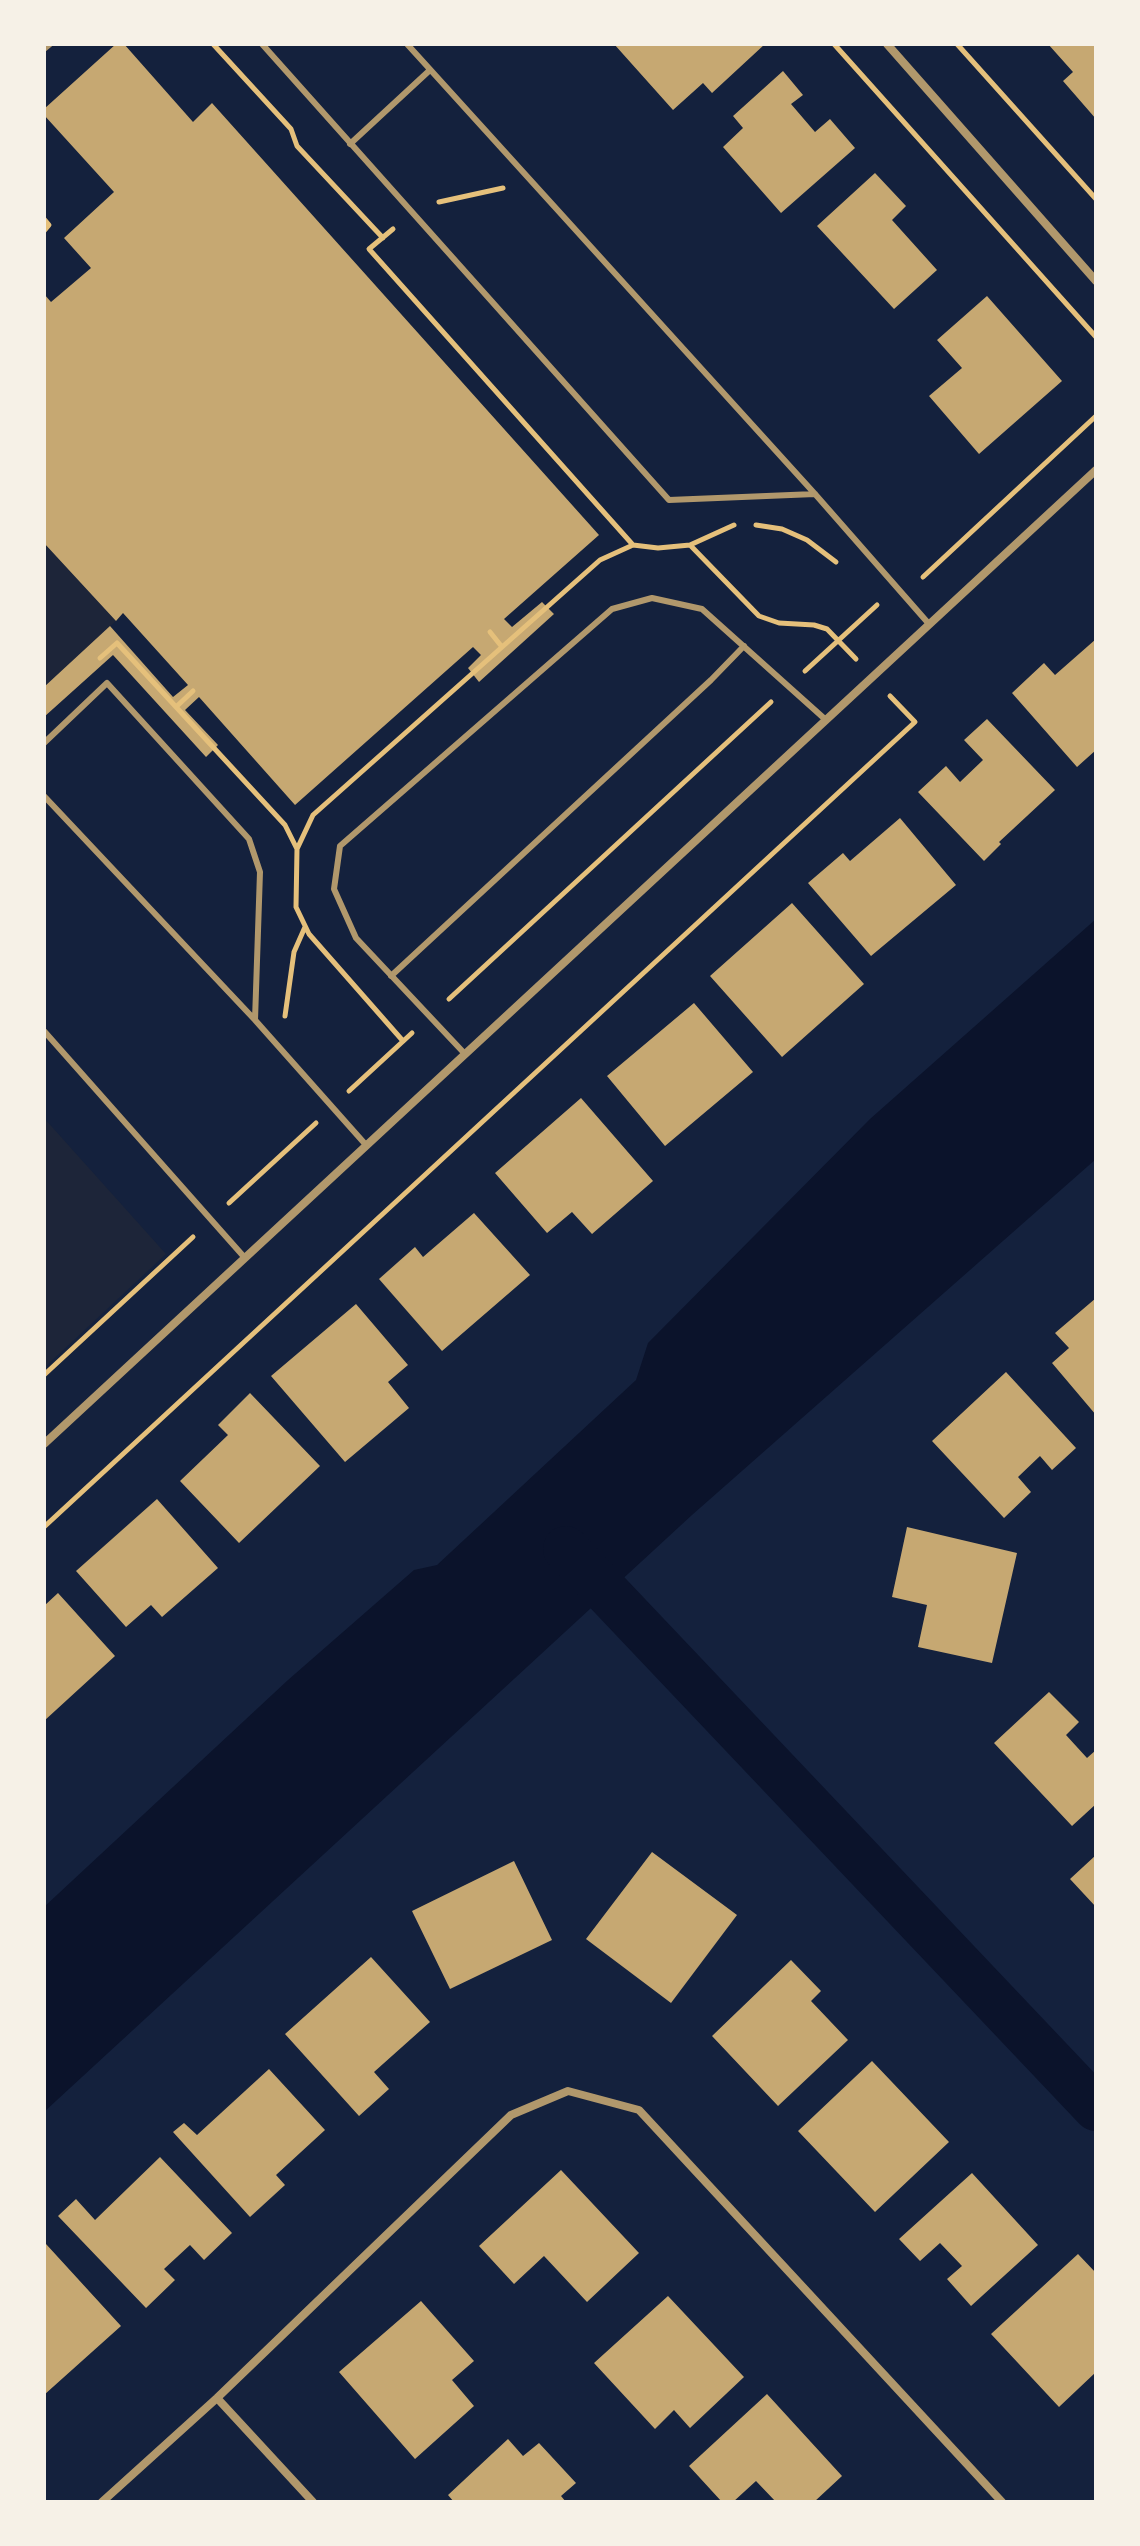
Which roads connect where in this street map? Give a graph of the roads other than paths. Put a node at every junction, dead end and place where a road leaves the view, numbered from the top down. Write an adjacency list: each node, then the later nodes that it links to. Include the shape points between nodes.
1 (50, 44): 5 (lane)
2 (262, 44): 7 (lane)
3 (407, 44): 6 (lane)
4 (887, 44): 8 (street)
5 (44, 49)
6 (430, 70): 7 (lane); 10 (lane)
7 (350, 144): 10 (lane, via 669,500)
8 (1096, 281)
9 (1096, 470): 11 (street)
10 (815, 494): 11 (lane)
11 (929, 624): 13 (street)
12 (744, 646): 13 (lane); 16 (lane); 16 (lane, via 702,609 652,598 612,609 340,846 334,889 356,938)
13 (826, 720): 19 (street)
14 (44, 743): 17 (lane, via 107,683 249,839 260,872)
15 (44, 796): 17 (lane)
16 (391, 976): 19 (lane)
17 (255, 1020): 20 (lane)
18 (44, 1031): 21 (lane)
19 (465, 1054): 20 (street)
20 (366, 1145): 21 (street)
21 (245, 1258): 22 (street)
22 (44, 1444)
23 (217, 2398): 24 (street); 25 (street); 26 (street, via 511,2115 568,2091 639,2110)
24 (102, 2502)
25 (313, 2502)
26 (1002, 2502)

